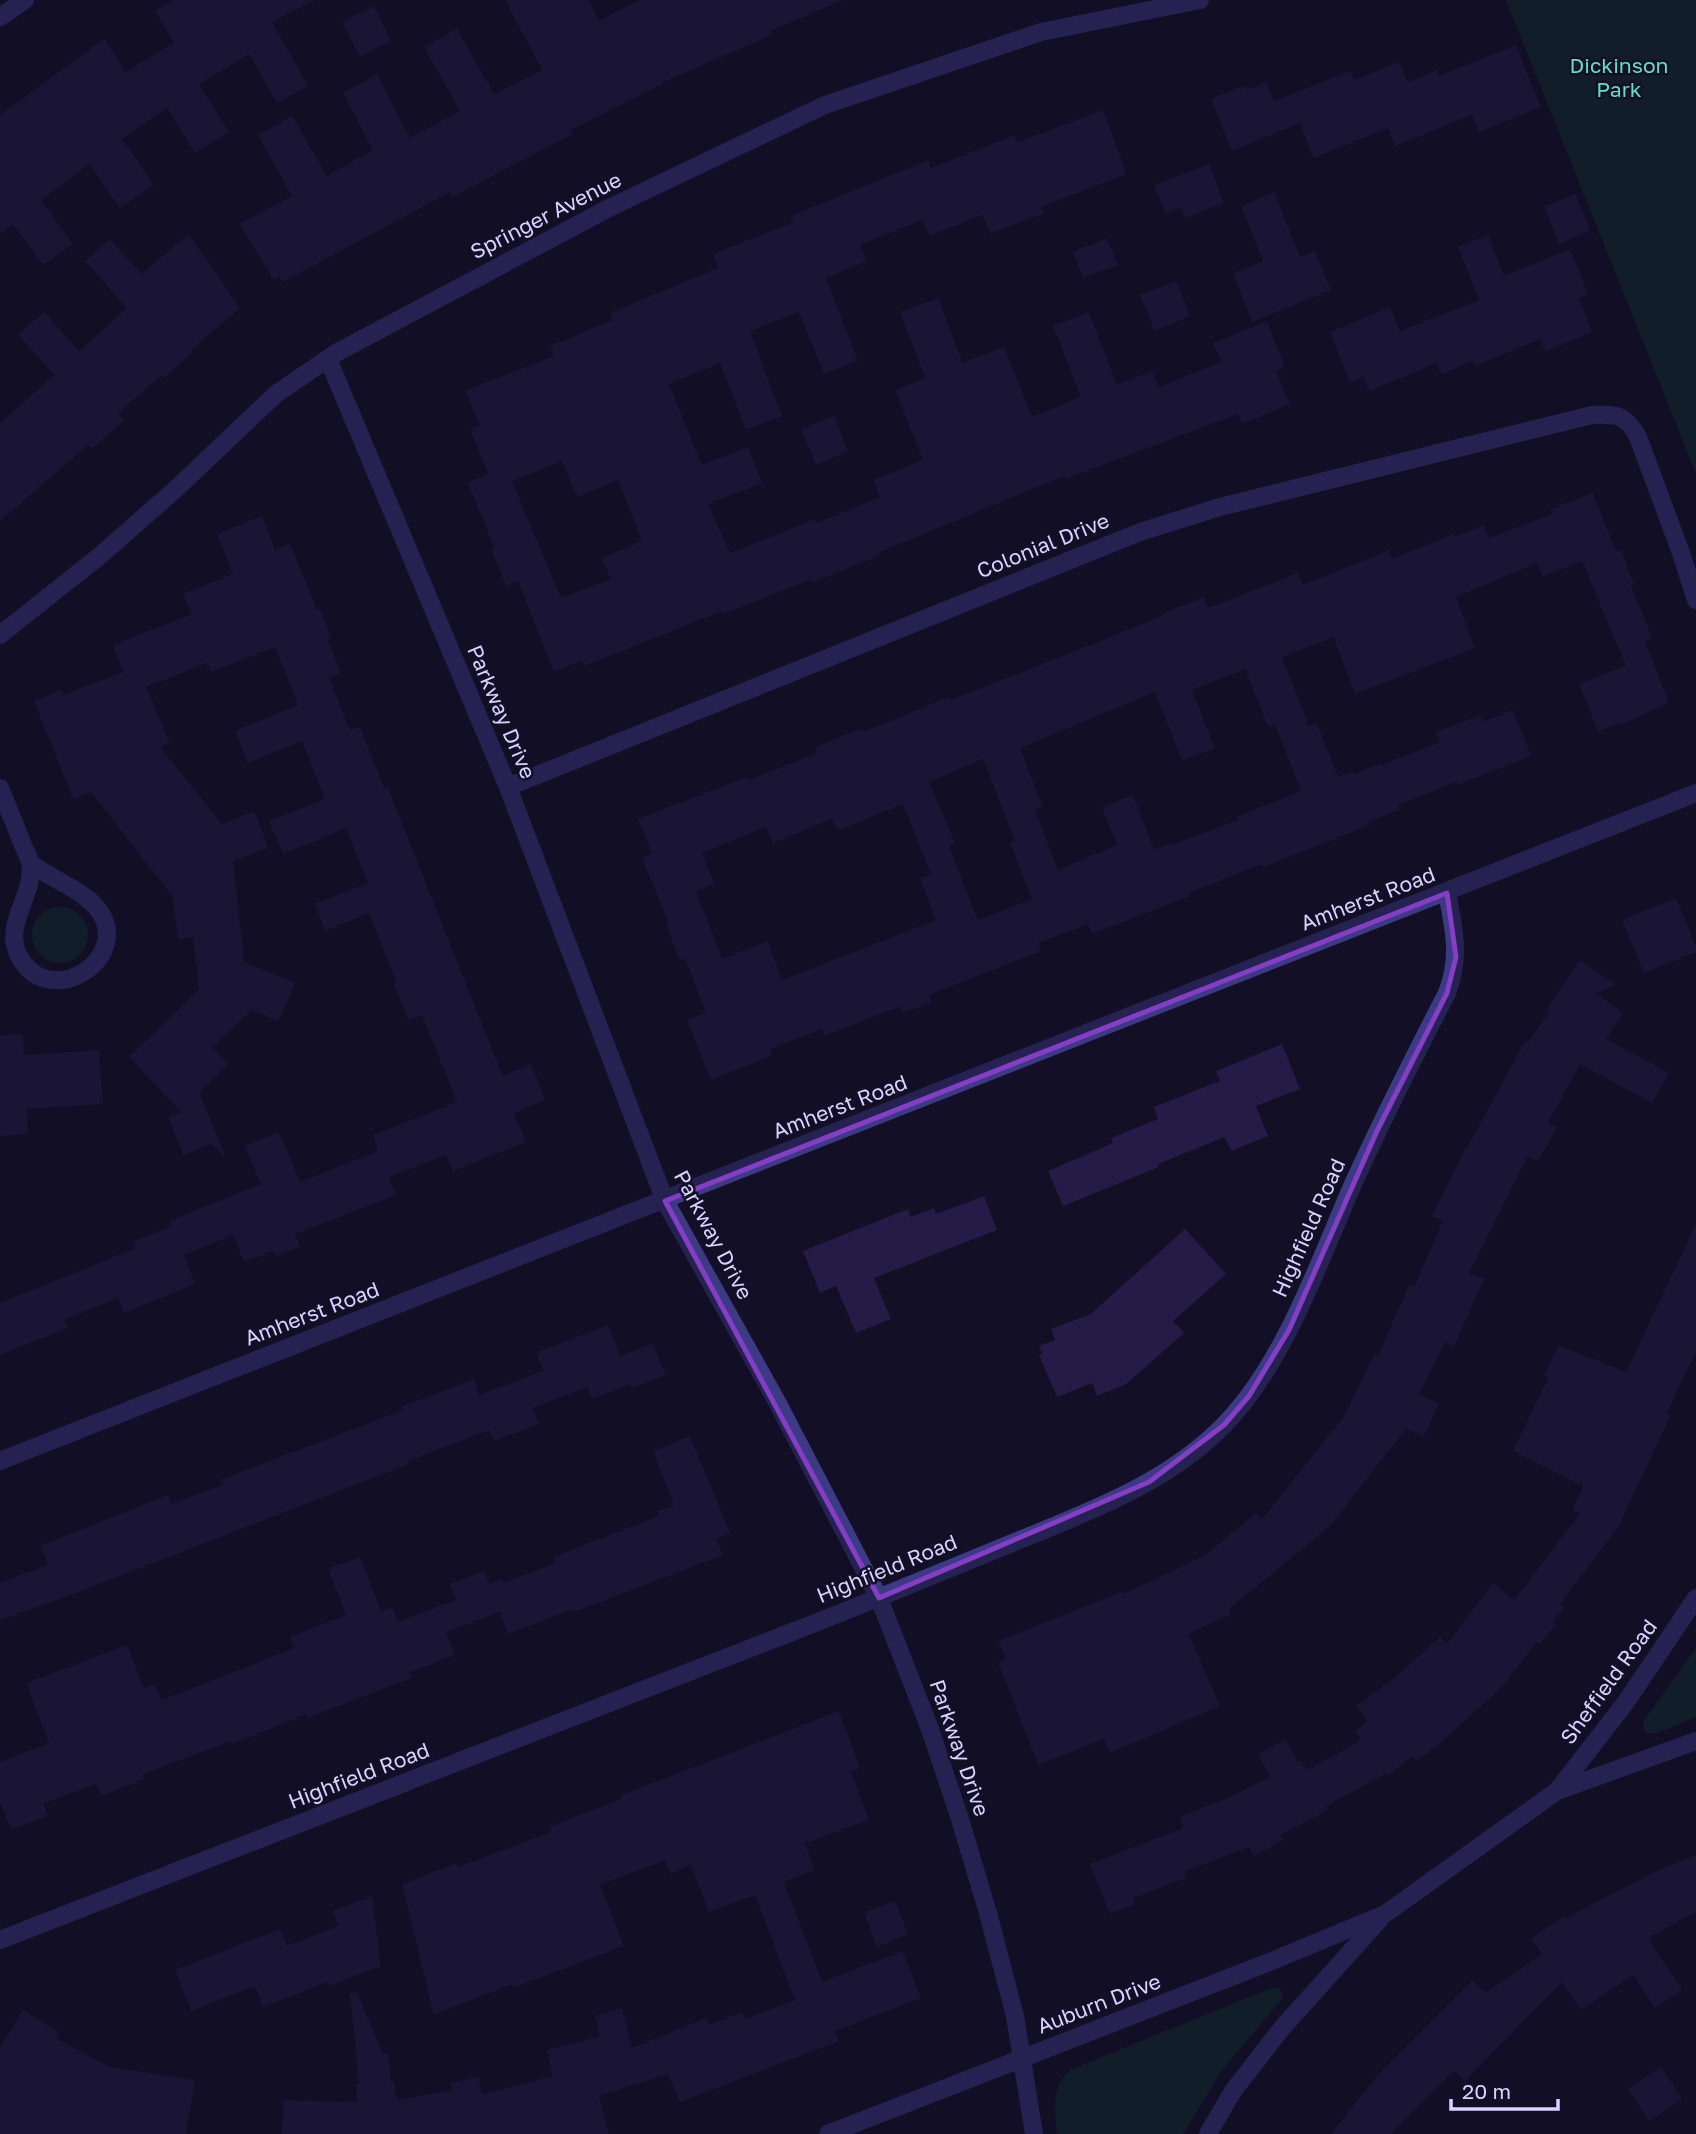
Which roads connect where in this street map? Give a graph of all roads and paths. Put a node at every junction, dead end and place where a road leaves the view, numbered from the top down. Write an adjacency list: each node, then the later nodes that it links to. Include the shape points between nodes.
1 (25, 0): 3 (street)
2 (1200, 0): 4 (street, Springer Avenue, via 1041,32 825,105 610,208)
3 (0, 17)
4 (328, 359): 6 (street, Springer Avenue, via 276,394 102,554); 7 (street, Parkway Drive)
5 (1696, 600): 7 (street, Colonial Drive, via 1638,437 1629,421 1615,414 1592,415 1220,507 1140,532)
6 (0, 635)
7 (509, 787): 12 (street, Parkway Drive)
8 (0, 788): 10 (street)
9 (1696, 793): 11 (street, Amherst Road)
10 (30, 863): 10 (street, via 16,922 14,940 19,956 42,977 73,979 98,960 105,946 104,921 87,897)
11 (1447, 892): 12 (street, Amherst Road); 14 (street, Highfield Road, via 1457,957 1447,993 1377,1130 1289,1330 1250,1396 1185,1459 1149,1482)
12 (665, 1200): 13 (street, Amherst Road); 14 (street, Parkway Drive)
13 (0, 1461)
14 (879, 1598): 19 (street, Highfield Road); 20 (street, Parkway Drive, via 959,1816 1009,1989)
15 (1696, 1598): 17 (street, Sheffield Road, via 1626,1702)
16 (1696, 1741): 17 (street, Auburn Drive)
17 (1557, 1791): 18 (street, Auburn Drive)
18 (1385, 1914): 20 (street, Auburn Drive); 23 (street, Auburn Drive, via 1282,2028 1233,2091)
19 (0, 1940)
20 (1023, 2059): 21 (street, Auburn Drive); 22 (street, Parkway Drive)
21 (828, 2134)
22 (1034, 2134)
23 (1208, 2134)

